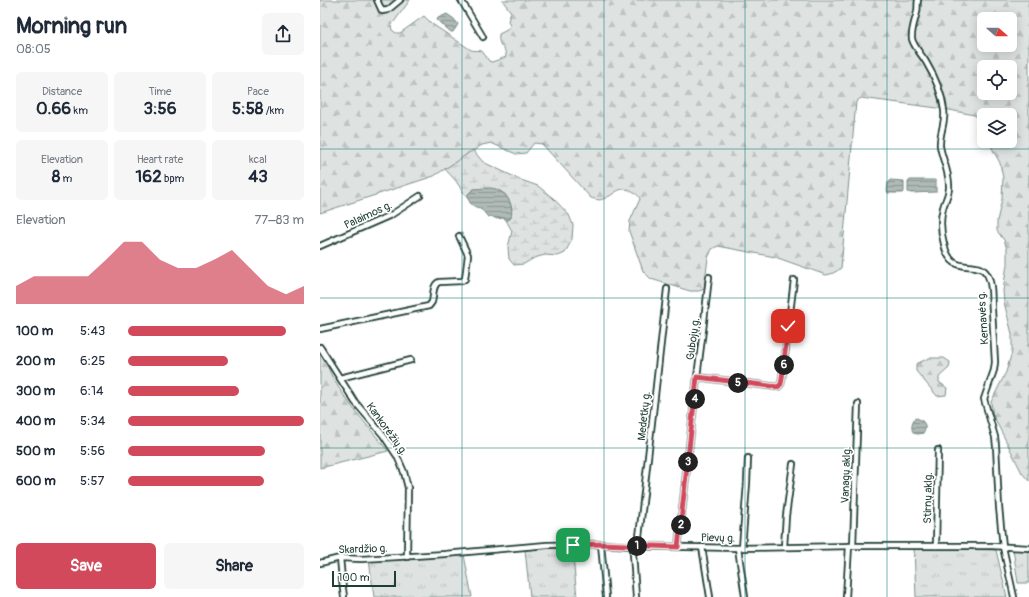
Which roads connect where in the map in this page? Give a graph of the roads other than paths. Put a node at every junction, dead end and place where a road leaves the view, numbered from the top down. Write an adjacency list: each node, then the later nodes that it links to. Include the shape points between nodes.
1 (377, 0): 2 (street, via 382,11 388,10)
2 (400, 0)
3 (461, 0): 5 (street)
4 (918, 0): 28 (street, Kernavės g., via 912,37 936,81 945,112 940,146 949,185 942,219 944,244 955,264 980,268 986,273 990,286 995,362 984,399 997,452)
5 (483, 36)
6 (420, 196): 8 (street, Palaimos g., via 391,215)
7 (459, 236): 12 (street, via 468,255 465,279 437,282 431,305)
8 (320, 246)
9 (709, 277): 15 (street, Gubojų g.)
10 (794, 280): 15 (street, via 781,384 778,387)
11 (667, 289): 22 (street, Medetkų g.)
12 (320, 329)
13 (320, 347): 16 (street, Kankorėžių g.)
14 (411, 360): 16 (street)
15 (697, 377): 25 (street, Gubojų g.)
16 (340, 378): 31 (street, Kankorėžių g., via 355,402 397,456 404,472 408,488)
17 (858, 404): 23 (street, Vanagų aklg.)
18 (938, 450): 24 (street, Stirnų aklg.)
19 (748, 458): 29 (street, via 748,483)
20 (792, 464): 27 (street)
21 (601, 544): 22 (street, Pievų g.); 31 (street, Pievų g., via 547,545); 35 (street)
22 (636, 546): 25 (street, Pievų g.); 36 (street, Medetkų g., via 632,554)
23 (851, 546): 24 (street, Pievų g.); 27 (street, Pievų g.); 39 (street, Vanagų aklg.)
24 (936, 546): 28 (street, Pievų g.)
25 (678, 547): 26 (street, Pievų g.)
26 (702, 547): 29 (street, Pievų g.); 37 (street)
27 (784, 547): 29 (street, Pievų g.)
28 (1003, 547): 30 (street, Pievų g.); 40 (street, Kernavės g.)
29 (740, 548): 38 (street)
30 (1029, 548)
31 (407, 557): 32 (street, Skardžio g.)
32 (340, 558): 33 (street, Skardžio g.); 34 (street)
33 (320, 563)
34 (344, 597)
35 (606, 597)
36 (636, 597)
37 (710, 597)
38 (745, 597)
39 (846, 597)
40 (1014, 597)

